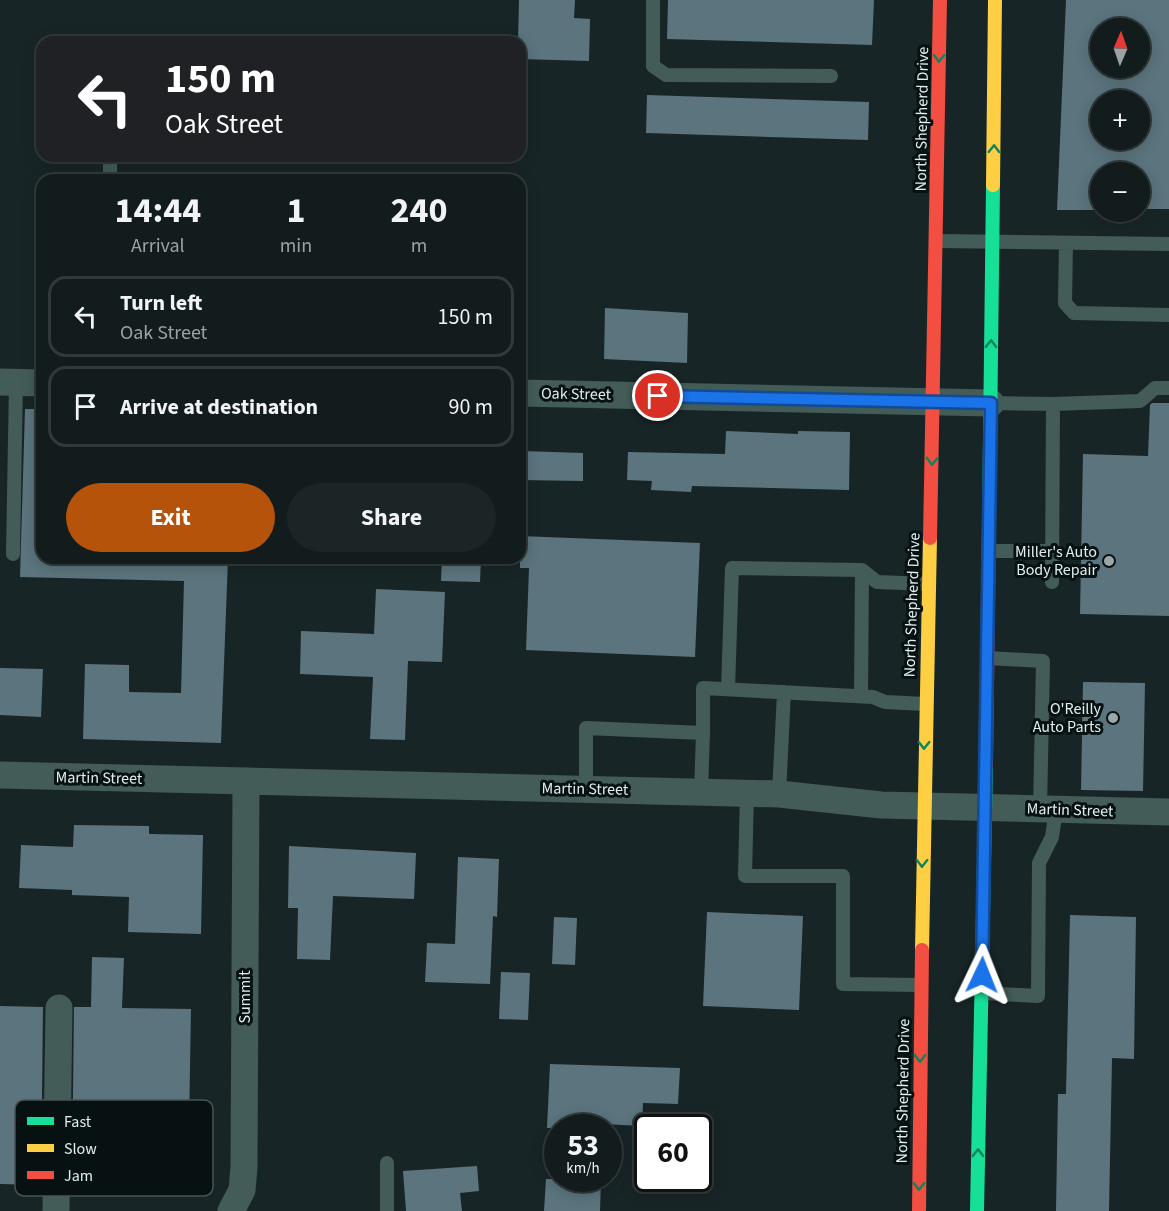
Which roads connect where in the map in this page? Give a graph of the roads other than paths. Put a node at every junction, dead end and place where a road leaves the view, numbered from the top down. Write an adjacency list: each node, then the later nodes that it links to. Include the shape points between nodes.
1 (653, 0): 4 (lane, via 653,66 666,75)
2 (940, 0): 5 (main road, North Shepherd Drive, one-way to 5)
3 (995, 0): 6 (main road, one-way to 3)
4 (831, 76)
5 (936, 242): 6 (lane); 13 (main road, North Shepherd Drive)
6 (993, 242): 7 (lane); 14 (main road, one-way to 6)
7 (1065, 243): 8 (lane); 9 (lane, via 1065,303 1074,313)
8 (1169, 244)
9 (1169, 315)
10 (19, 382): 18 (lane)
11 (1169, 388): 15 (lane, via 1155,388 1140,401)
12 (526, 393): 13 (street, Oak Street)
13 (934, 402): 14 (street, Oak Street); 21 (main road, North Shepherd Drive, one-way to 21)
14 (991, 403): 15 (lane); 17 (main road)
15 (1053, 404): 16 (lane)
16 (1052, 550): 17 (lane); 20 (lane)
17 (989, 551): 22 (main road)
18 (13, 554)
19 (862, 570): 21 (lane, via 877,582); 23 (lane, via 732,568); 25 (lane)
20 (1052, 582)
21 (929, 584): 26 (main road, North Shepherd Drive)
22 (988, 658): 35 (main road); 36 (lane, via 1043,661)
23 (728, 689): 24 (lane); 27 (lane, via 703,688)
24 (784, 692): 25 (lane); 33 (lane)
25 (861, 696): 26 (lane)
26 (925, 704): 34 (main road, North Shepherd Drive, one-way to 34)
27 (703, 733): 30 (lane, via 586,728); 31 (lane)
28 (0, 775): 29 (street, Martin Street)
29 (246, 781): 30 (street, Martin Street); 45 (street, Summit, via 244,1167 242,1190)
30 (586, 789): 31 (street, Martin Street)
31 (701, 792): 32 (street, Martin Street)
32 (747, 793): 33 (street, Martin Street); 38 (lane, via 745,876 843,876 843,984)
33 (779, 794): 34 (street, Martin Street, via 881,805)
34 (923, 805): 35 (street, Martin Street); 38 (main road, North Shepherd Drive, one-way to 38)
35 (984, 808): 36 (street, Martin Street); 39 (main road)
36 (1048, 810): 37 (street, Martin Street); 39 (lane, via 1052,837 1039,863 1038,996)
37 (1169, 812)
38 (921, 985): 47 (main road, North Shepherd Drive, one-way to 47)
39 (982, 993): 48 (main road, one-way to 39)
40 (59, 1008): 41 (street)
41 (58, 1100)
42 (387, 1162): 46 (lane)
43 (56, 1196): 44 (street)
44 (56, 1211)
45 (231, 1211)
46 (387, 1211)
47 (919, 1211)
48 (976, 1211)

